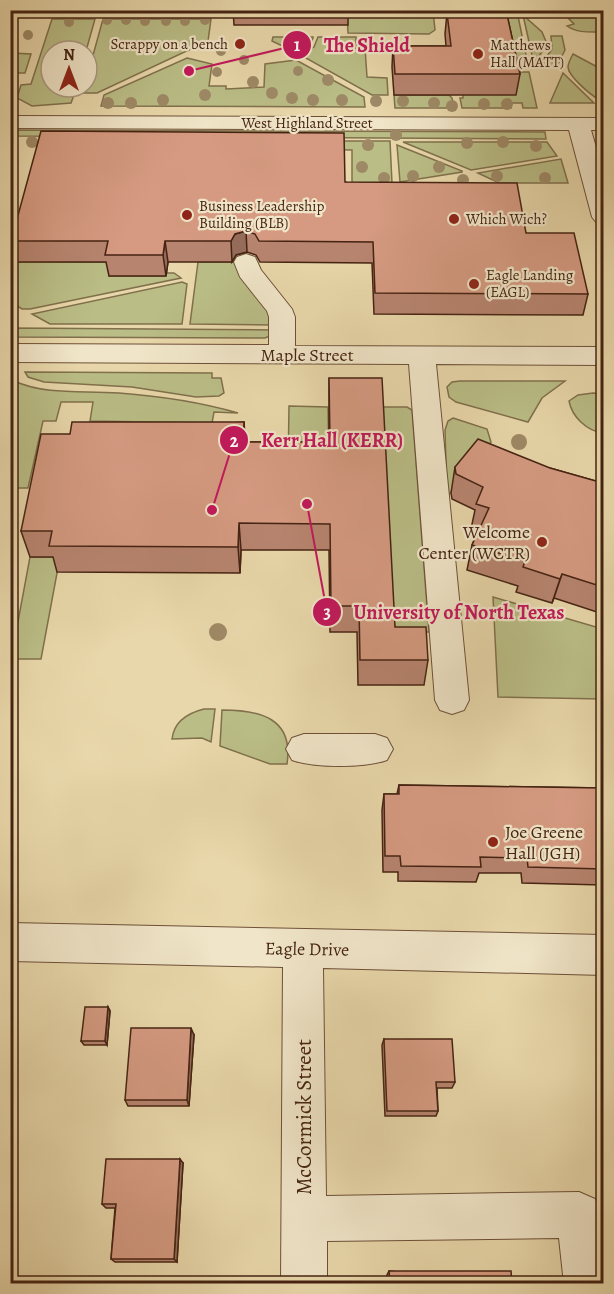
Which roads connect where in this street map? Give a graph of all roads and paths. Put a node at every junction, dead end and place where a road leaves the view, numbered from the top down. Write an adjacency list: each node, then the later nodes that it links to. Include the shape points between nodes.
1 (10, 122): 2 (street, West Highland Street)
2 (579, 124): 3 (street, West Highland Street); 4 (street)
3 (603, 124)
4 (603, 217)
5 (246, 262): 7 (street, via 249,272 279,309)
6 (10, 353): 7 (street, Maple Street)
7 (282, 354): 8 (street, Maple Street)
8 (422, 356): 9 (street, Maple Street); 10 (street)
9 (603, 356)
10 (452, 700)
11 (304, 749): 12 (street)
12 (375, 749)
13 (10, 942): 14 (street, Eagle Drive)
14 (303, 950): 15 (street, Eagle Drive); 16 (street, McCormick Street)
15 (603, 955)
16 (305, 1219): 17 (street, McCormick Street); 18 (street, via 579,1215)
17 (304, 1284)
18 (587, 1284)

